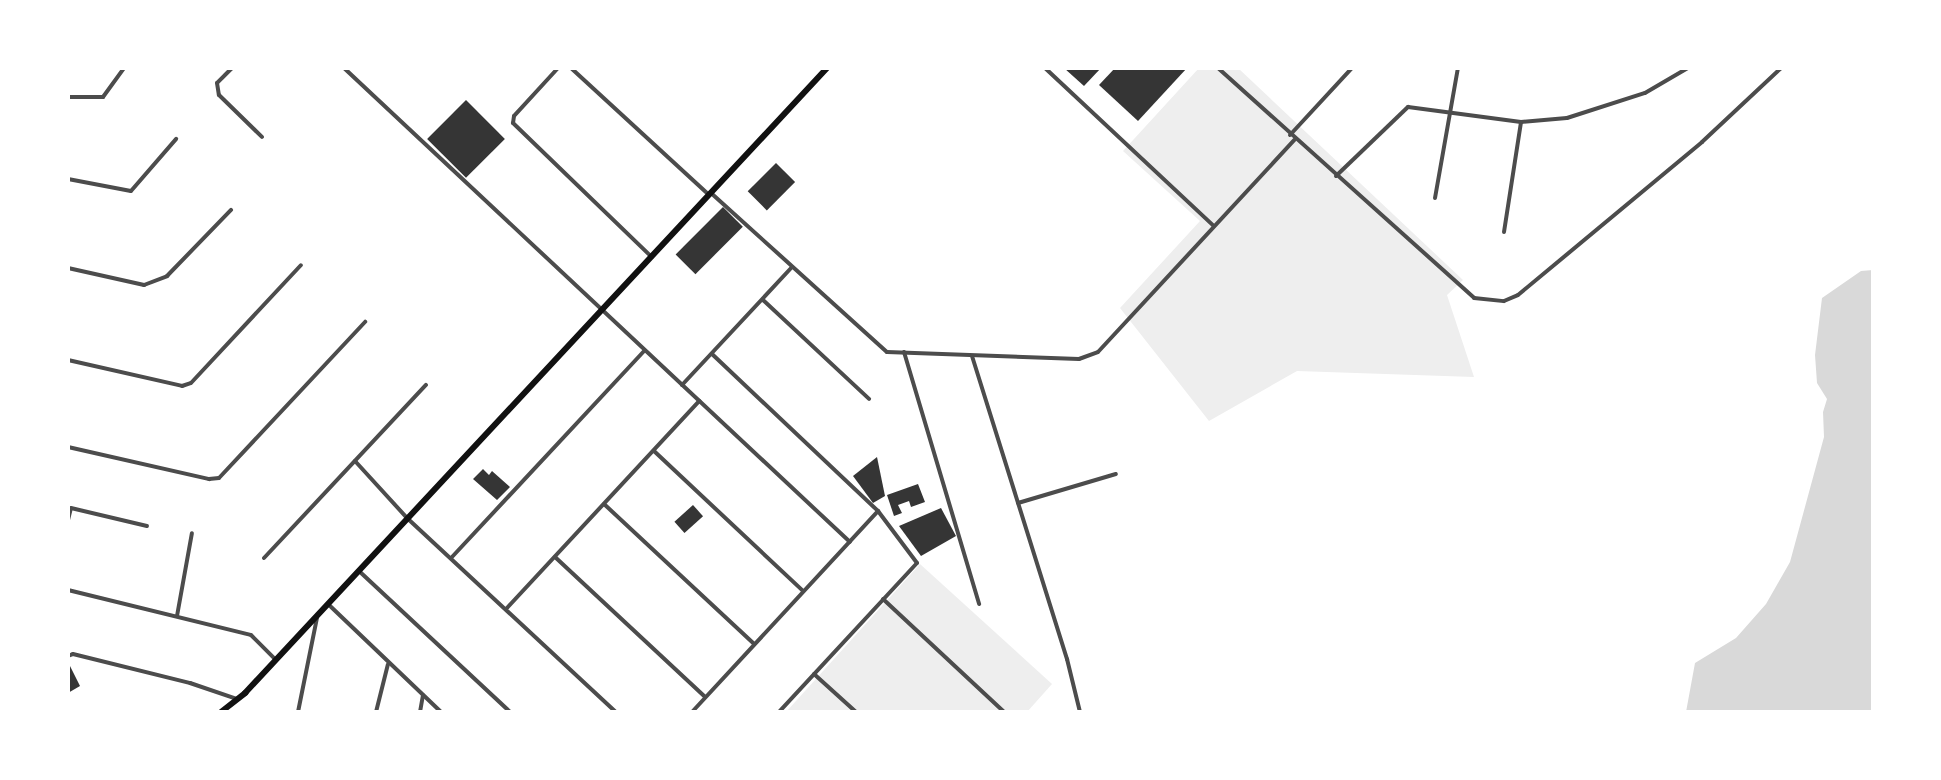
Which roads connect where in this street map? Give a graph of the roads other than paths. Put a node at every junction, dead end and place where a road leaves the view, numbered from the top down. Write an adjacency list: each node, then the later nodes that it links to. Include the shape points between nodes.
1 (124, 68): 13 (street, via 103,97)
2 (232, 68): 16 (street, via 217,83 219,95)
3 (344, 68): 31 (street)
4 (558, 68): 26 (street, via 513,123)
5 (571, 68): 21 (street)
6 (827, 68): 21 (main road)
7 (1045, 68): 24 (street)
8 (1218, 68): 17 (street)
9 (1352, 68): 17 (street)
10 (1458, 68): 14 (street)
11 (1688, 68): 15 (street, via 1609,107)
12 (1781, 68): 19 (street, via 1702,142 1518,295 1504,301 1474,298)
13 (68, 97)
14 (1451, 114): 15 (street); 19 (street, via 1408,107); 22 (street)
15 (1521, 122): 25 (street)
16 (262, 137)
17 (1292, 137): 19 (street); 24 (street)
18 (176, 139): 20 (street, via 131,191)
19 (1336, 176)
20 (68, 179)
21 (710, 194): 26 (main road); 28 (street)
22 (1435, 198)
23 (231, 210): 29 (street, via 167,276 144,285)
24 (1214, 226): 36 (street, via 1098,352 1079,359)
25 (1504, 232)
26 (652, 257): 31 (main road)
27 (301, 265): 37 (street, via 191,383 182,386)
28 (792, 267): 30 (street); 34 (street, via 887,352)
29 (68, 268)
30 (763, 300): 35 (street); 40 (street)
31 (602, 309): 33 (street); 49 (main road)
32 (365, 322): 42 (street, via 219,478)
33 (644, 351): 39 (street); 54 (street)
34 (904, 352): 36 (street); 62 (street)
35 (712, 354): 39 (street); 48 (street)
36 (972, 356): 46 (street)
37 (68, 360)
38 (426, 385): 44 (street)
39 (682, 385): 41 (street)
40 (869, 399)
41 (699, 401): 43 (street); 53 (street)
42 (68, 447)
43 (654, 451): 47 (street); 59 (street)
44 (355, 461): 49 (street); 56 (street)
45 (1116, 474): 46 (street)
46 (1018, 503): 85 (street)
47 (604, 504): 55 (street); 66 (street)
48 (878, 511): 53 (street); 60 (street, via 917,563)
49 (407, 518): 54 (street); 57 (main road)
50 (68, 520): 51 (street, via 71,508)
51 (147, 526)
52 (192, 533): 65 (street)
53 (850, 542): 59 (street)
54 (451, 557): 63 (street)
55 (555, 557): 63 (street); 72 (street)
56 (264, 558)
57 (359, 571): 61 (main road); 79 (street)
58 (68, 590): 65 (street)
59 (803, 591): 66 (street)
60 (883, 599): 70 (street); 84 (street)
61 (327, 602): 64 (main road); 69 (street)
62 (979, 604)
63 (506, 609): 80 (street)
64 (318, 611): 68 (main road); 75 (street)
65 (177, 616): 68 (street, via 251,635)
66 (754, 644): 72 (street)
67 (68, 656): 73 (street)
68 (274, 658): 73 (main road)
69 (388, 664): 71 (street); 76 (street)
70 (814, 674): 82 (street); 83 (street)
71 (423, 695): 77 (street); 78 (street)
72 (705, 697): 81 (street)
73 (237, 699): 74 (main road)
74 (222, 712)
75 (298, 712)
76 (376, 712)
77 (420, 712)
78 (441, 712)
79 (510, 712)
80 (616, 712)
81 (692, 712)
82 (779, 712)
83 (856, 712)
84 (1004, 712)
85 (1080, 712)

